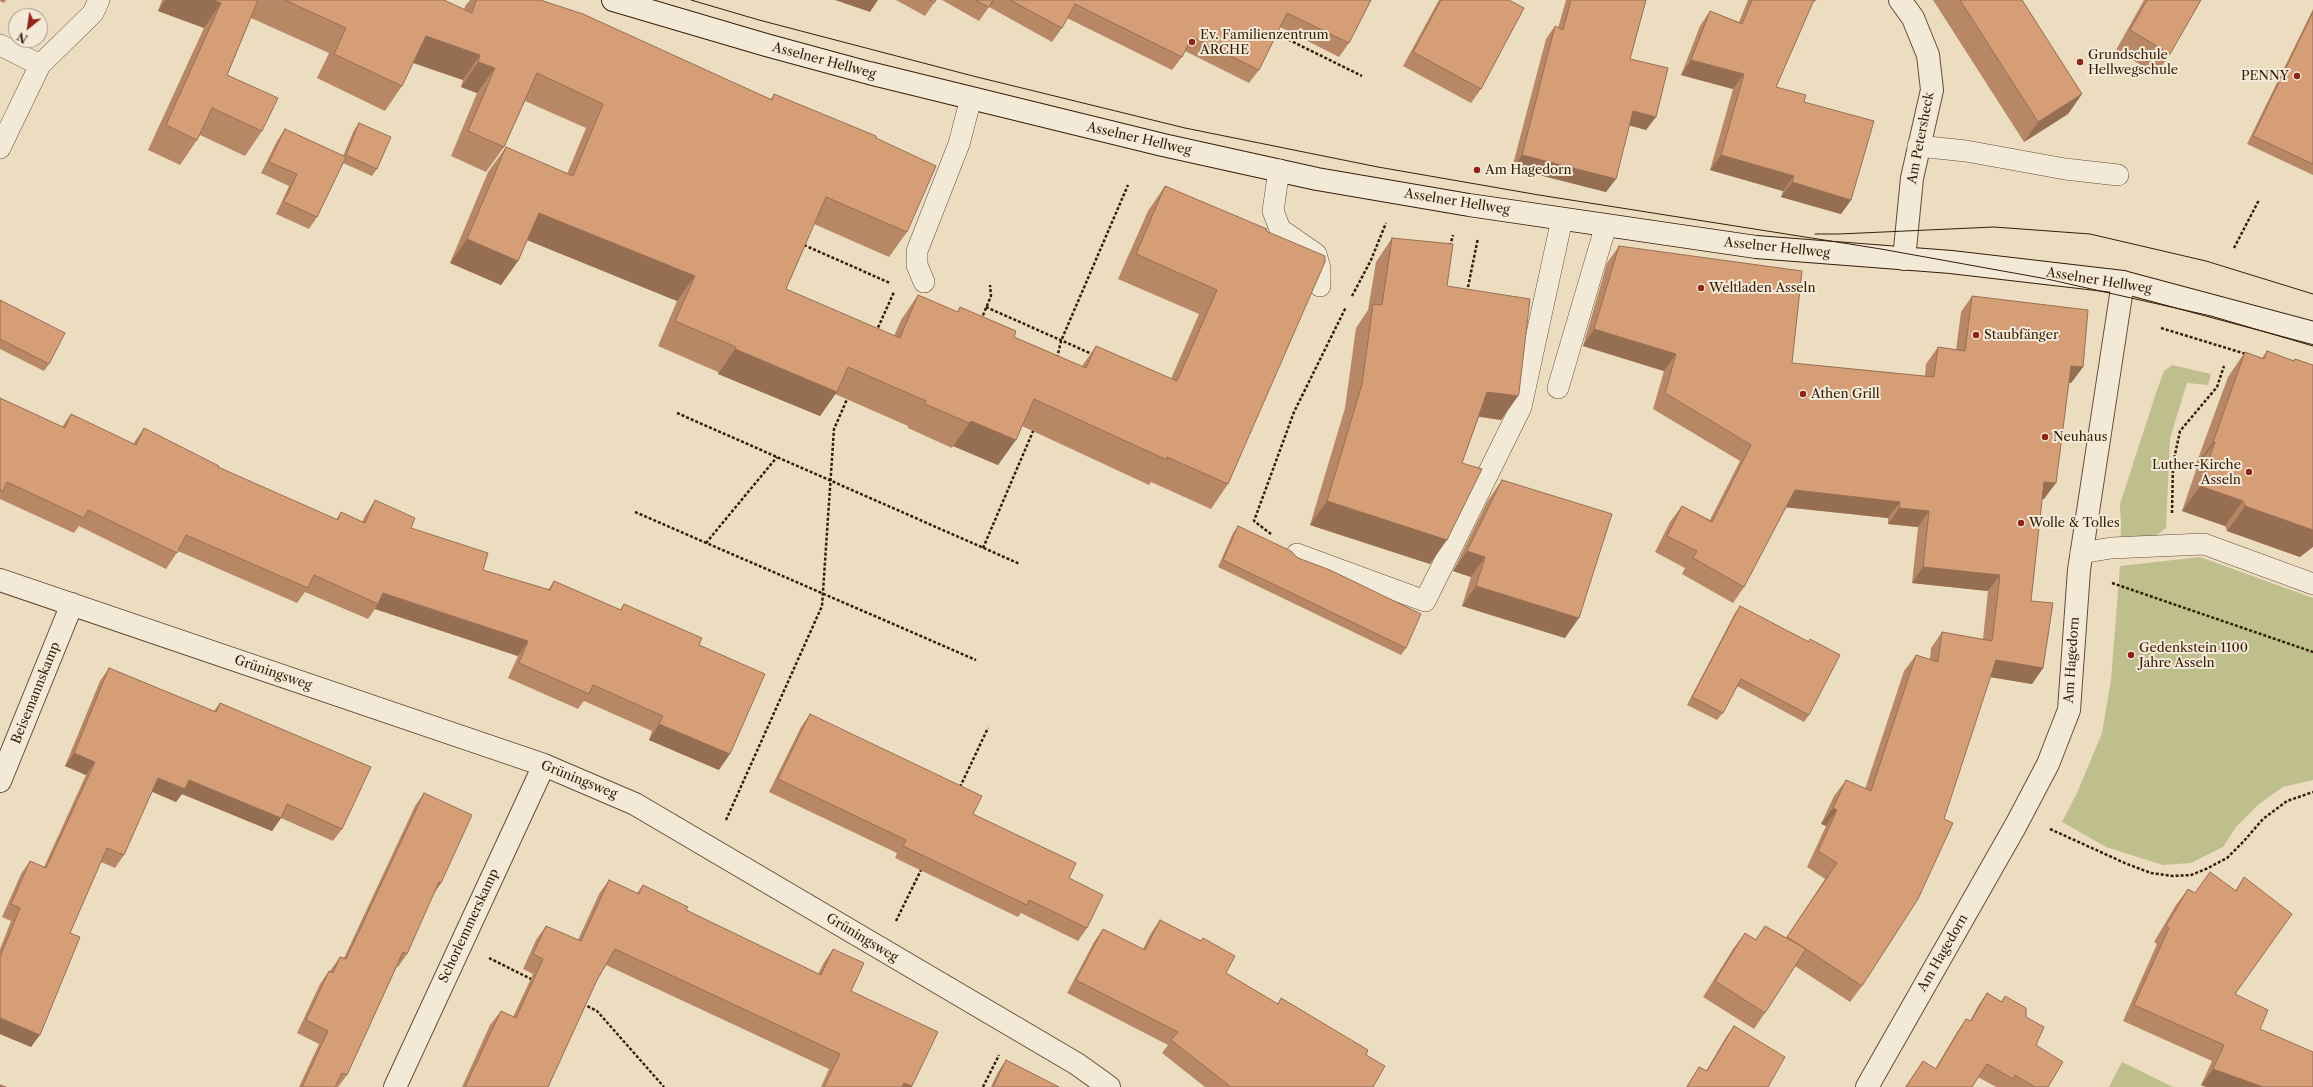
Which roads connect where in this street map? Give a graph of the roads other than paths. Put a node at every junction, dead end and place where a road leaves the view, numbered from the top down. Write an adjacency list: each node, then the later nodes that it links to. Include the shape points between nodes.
1 (99, 0): 5 (lane, via 93,13)
2 (613, 0): 6 (street, Asselner Hellweg, via 766,46)
3 (1900, 0): 7 (street, Am Petersheck, via 1914,18 1928,55 1932,90)
4 (0, 45): 5 (lane)
5 (40, 65): 8 (lane)
6 (971, 98): 9 (street, Asselner Hellweg, via 1163,145); 14 (lane, via 959,144 917,251 917,265)
7 (1918, 146): 10 (lane, via 1966,151 2065,169); 13 (street, Am Petersheck, via 1912,178)
8 (0, 148)
9 (1279, 170): 11 (street, Asselner Hellweg, via 1400,193); 16 (lane, via 1273,211 1280,229 1316,254 1320,268)
10 (2118, 174)
11 (1562, 219): 12 (street, Asselner Hellweg); 20 (lane, via 1521,407 1425,601)
12 (1606, 225): 13 (street, Asselner Hellweg, via 1756,247); 18 (lane)
13 (1904, 259): 15 (street, Asselner Hellweg)
14 (924, 282)
15 (2123, 282): 17 (street, Asselner Hellweg); 19 (street, Am Hagedorn)
16 (1320, 286)
17 (2313, 333)
18 (1558, 388)
19 (2081, 553): 22 (lane, via 2111,548 2204,544); 28 (street, Am Hagedorn, via 2069,710 2048,764)
20 (1297, 554)
21 (0, 580): 23 (street, Grüningsweg)
22 (2313, 584)
23 (72, 604): 24 (street, Grüningsweg); 25 (street, Beisemannskamp)
24 (544, 765): 26 (street, Schorlemmerskamp); 27 (street, Grüningsweg, via 635,804 1077,1064)
25 (0, 781)
26 (395, 1087)
27 (1108, 1087)
28 (1867, 1087)

